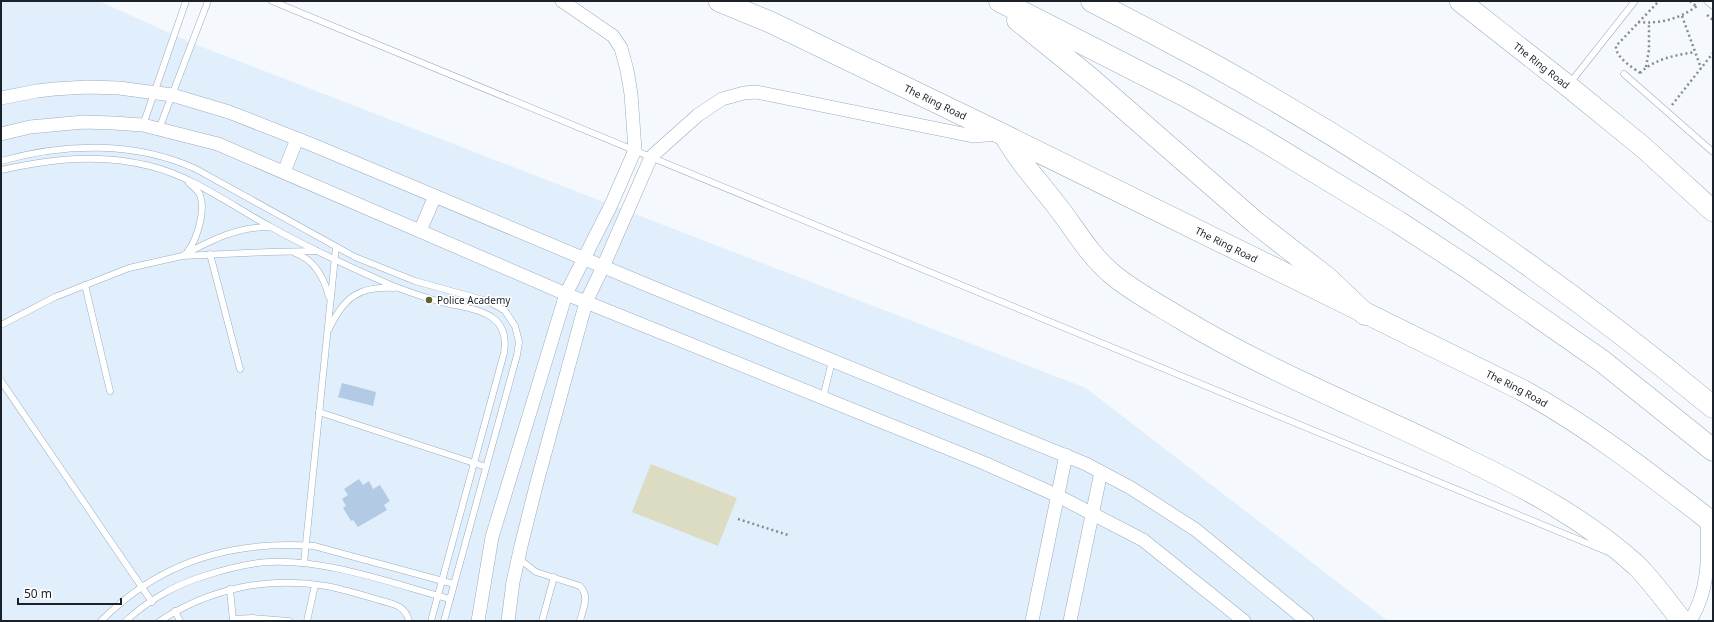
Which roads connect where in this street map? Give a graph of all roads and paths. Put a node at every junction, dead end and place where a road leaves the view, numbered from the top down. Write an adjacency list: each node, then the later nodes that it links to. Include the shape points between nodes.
1 (186, 1): 26 (lane)
2 (208, 1): 27 (lane)
3 (272, 1): 35 (lane)
4 (562, 1): 35 (street, via 613,36 621,48 630,88)
5 (720, 1): 33 (highway, The Ring Road, via 770,22)
6 (993, 1): 59 (highway, via 1086,75 1222,195 1327,278)
7 (1000, 1): 69 (highway, via 1186,96 1398,222 1602,362)
8 (1092, 1): 67 (highway, via 1214,66 1396,176 1576,300)
9 (1460, 1): 25 (highway, The Ring Road)
10 (1635, 1): 25 (lane)
11 (1659, 1): 16 (path)
12 (1707, 1): 14 (lane)
13 (1697, 6): 15 (path)
14 (1713, 6)
15 (1682, 16): 17 (path); 18 (path)
16 (1638, 22): 17 (path); 22 (path, via 1618,43 1615,50)
17 (1649, 23): 20 (path)
18 (1695, 52): 20 (path, via 1667,58); 21 (path)
19 (1713, 53): 21 (path)
20 (1646, 67): 22 (path)
21 (1701, 68): 29 (path)
22 (1640, 73): 24 (path)
23 (1624, 74): 24 (lane)
24 (1632, 81): 29 (lane)
25 (1568, 86): 43 (highway, The Ring Road, via 1644,148)
26 (155, 92): 27 (street); 28 (street, via 87,87 36,91); 30 (lane)
27 (172, 95): 31 (lane); 34 (street, via 229,112)
28 (1, 98)
29 (1667, 112): 36 (lane)
30 (143, 125): 31 (street); 32 (street, via 84,122 30,127)
31 (159, 129): 40 (street, via 218,144)
32 (1, 134)
33 (1004, 135): 37 (street, via 974,136 756,92 722,99 698,115); 59 (highway, The Ring Road); 81 (highway, via 1022,164 1054,201 1085,246 1125,284 1221,343 1500,475 1572,515)
34 (297, 139): 40 (street); 42 (street)
35 (634, 150): 37 (lane); 51 (street)
36 (1713, 152)
37 (651, 157): 53 (street); 81 (lane)
38 (1, 161): 46 (lane, via 38,152 89,147 158,154 196,169)
39 (1, 170): 41 (lane, via 57,159 106,159 151,166)
40 (284, 172): 45 (street)
41 (185, 179): 44 (lane); 50 (lane, via 200,195 201,212 195,239)
42 (435, 196): 45 (street); 51 (street)
43 (1713, 211)
44 (270, 226): 48 (lane); 50 (lane, via 237,230)
45 (420, 231): 56 (street)
46 (336, 247): 52 (lane); 72 (lane, via 415,281 487,301 505,311 511,319 518,333 517,355)
47 (289, 252): 48 (lane); 49 (lane); 58 (lane, via 303,256 316,267 325,284)
48 (319, 252): 52 (lane)
49 (210, 254): 50 (lane); 63 (lane)
50 (182, 256): 54 (lane, via 129,268)
51 (584, 258): 53 (street); 56 (street)
52 (334, 259): 55 (lane); 58 (lane)
53 (603, 267): 57 (street); 62 (street)
54 (85, 285): 60 (lane, via 55,297); 65 (lane)
55 (400, 288): 61 (lane, via 369,288 358,292 349,298); 71 (lane, via 421,297 482,312 491,316 502,328 506,343)
56 (566, 294): 57 (street); 103 (street, via 492,537)
57 (586, 302): 66 (street); 80 (street)
58 (330, 303): 61 (lane)
59 (1366, 314): 77 (highway, The Ring Road, via 1557,409 1656,478)
60 (1, 326)
61 (327, 333): 68 (lane)
62 (832, 361): 66 (lane); 70 (street)
63 (240, 369)
64 (1, 381): 87 (lane)
65 (110, 391)
66 (823, 398): 74 (street)
67 (1713, 407)
68 (319, 412): 71 (lane); 79 (lane)
69 (1713, 450)
70 (1066, 455): 73 (street); 74 (street)
71 (475, 463): 72 (lane); 84 (lane)
72 (486, 467): 85 (lane)
73 (1101, 472): 75 (street); 110 (street, via 1196,530)
74 (1056, 495): 75 (street); 107 (street)
75 (1091, 512): 108 (street); 109 (street, via 1143,540)
76 (738, 519): 78 (path)
77 (1710, 521): 112 (street, via 1707,575 1700,602)
78 (788, 535)
79 (305, 546): 82 (lane); 84 (lane, via 330,550); 87 (lane, via 247,547 208,555 169,571)
80 (518, 558): 83 (lane, via 536,572); 104 (street)
81 (1632, 562): 111 (highway)
82 (304, 563): 89 (lane, via 339,569); 91 (lane, via 248,564 220,571 170,590)
83 (554, 577): 105 (lane); 106 (lane, via 575,584 584,591 586,597)
84 (442, 581): 85 (lane); 89 (lane)
85 (454, 584): 90 (lane)
86 (315, 585): 88 (lane, via 283,583); 99 (lane); 100 (lane, via 399,606)
87 (142, 587): 91 (lane); 94 (lane, via 124,599)
88 (230, 589): 92 (lane, via 192,602); 93 (lane)
89 (438, 596): 90 (lane); 101 (lane)
90 (450, 599): 102 (lane)
91 (152, 602): 95 (lane)
92 (175, 611): 96 (lane); 97 (lane)
93 (233, 620): 98 (lane, via 252,618)
94 (101, 621)
95 (126, 621)
96 (160, 621)
97 (180, 621)
98 (289, 621)
99 (307, 621)
100 (409, 621)
101 (431, 621)
102 (444, 621)
103 (478, 621)
104 (508, 621)
105 (542, 621)
106 (580, 621)
107 (1032, 621)
108 (1070, 621)
109 (1244, 621)
110 (1307, 621)
111 (1682, 621)
112 (1690, 621)

